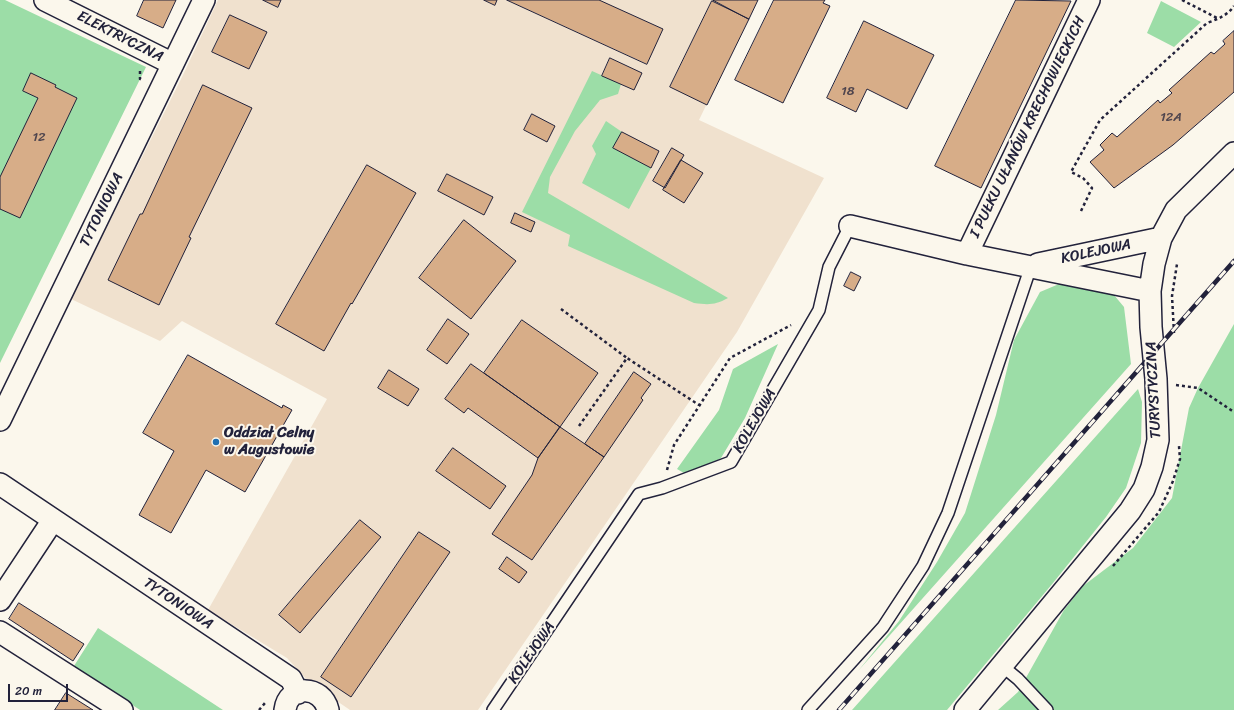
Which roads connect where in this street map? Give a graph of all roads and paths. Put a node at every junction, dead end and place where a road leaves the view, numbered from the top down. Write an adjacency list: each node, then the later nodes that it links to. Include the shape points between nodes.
1 (45, 0): 7 (street, ELEKTRYCZNA)
2 (204, 0): 7 (street, TYTONIOWA)
3 (1089, 0): 12 (street, I PUŁKU UŁANÓW KRECHOWIECKICH)
4 (1182, 0): 6 (path)
5 (1234, 6): 6 (path)
6 (1219, 19): 9 (path, via 1207,23 1100,120 1071,172 1083,178 1092,188)
7 (173, 64): 23 (street, TYTONIOWA)
8 (1234, 153): 11 (street, TURYSTYCZNA, via 1176,210)
9 (1081, 211)
10 (850, 226): 12 (street, KOLEJOWA); 26 (lane, KOLEJOWA, via 829,267 819,310 731,462)
11 (1161, 238): 14 (street, KOLEJOWA); 15 (street, TURYSTYCZNA)
12 (967, 254): 14 (street, KOLEJOWA)
13 (1178, 258): 16 (path)
14 (1032, 266): 15 (street, KOLEJOWA); 36 (lane, via 948,513 923,566 883,627)
15 (1150, 291): 30 (street, TURYSTYCZNA, via 1158,440 1144,489 1130,511)
16 (1172, 296)
17 (561, 309): 19 (path)
18 (792, 325): 21 (path, via 730,358)
19 (627, 358): 21 (path); 24 (path)
20 (1176, 385): 22 (path, via 1198,388)
21 (699, 405): 26 (path, via 674,445)
22 (1234, 412)
23 (0, 420)
24 (579, 426)
25 (0, 484): 27 (street, TYTONIOWA)
26 (662, 488): 35 (lane, KOLEJOWA, via 639,494)
27 (54, 520): 28 (street); 31 (street, TYTONIOWA, via 291,679)
28 (0, 600)
29 (0, 632): 32 (street)
30 (1001, 666): 37 (street, TURYSTYCZNA); 38 (lane, via 1018,679)
31 (298, 693): 33 (street, via 292,696); 34 (street, via 317,693 326,703)
32 (122, 710)
33 (285, 710)
34 (328, 710)
35 (493, 710)
36 (808, 710)
37 (964, 710)
38 (1047, 710)

